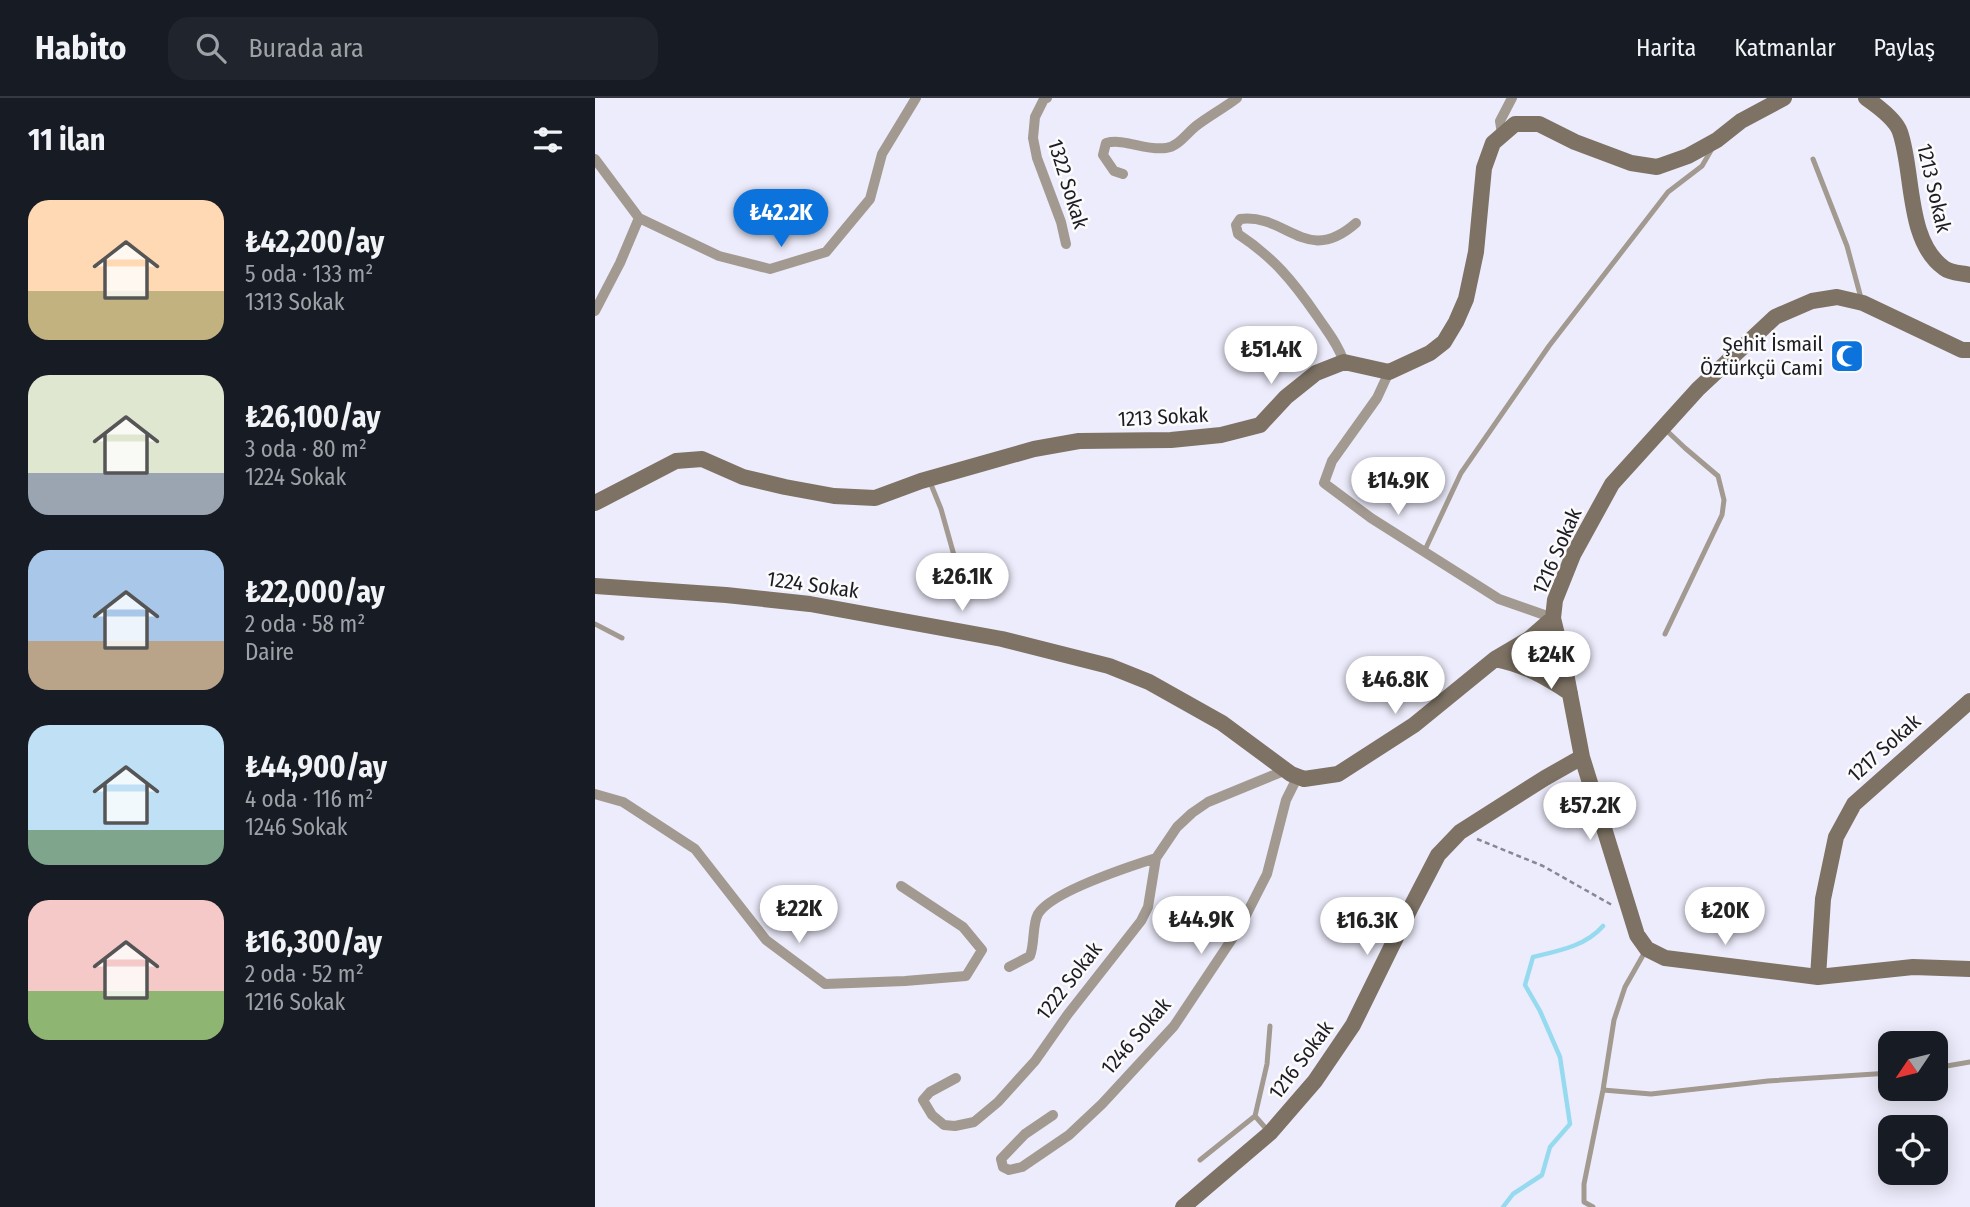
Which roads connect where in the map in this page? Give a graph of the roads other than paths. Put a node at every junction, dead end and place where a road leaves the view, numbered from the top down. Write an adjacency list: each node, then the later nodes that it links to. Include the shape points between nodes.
1 (916, 98): 12 (street, via 882,154 870,199 826,252 770,269 719,256)
2 (1047, 98): 14 (street, 1322 Sokak, via 1035,117 1033,138)
3 (1237, 98): 11 (street, 1322 Sokak, via 1168,148 1106,143 1103,155 1114,171)
4 (1512, 98): 7 (street, via 1500,121)
5 (1784, 98): 8 (street)
6 (1866, 98): 15 (street, 1213 Sokak, via 1900,129 1927,251 1945,270)
7 (1502, 134): 8 (street, via 1515,124 1539,124 1631,163 1657,167); 20 (street, via 1493,143 1484,168 1476,252 1456,322 1430,354)
8 (1717, 139): 24 (lane, via 1702,166 1668,192 1549,346 1461,473)
9 (595, 159): 12 (street)
10 (1813, 159): 16 (lane, via 1847,246)
11 (1123, 174)
12 (639, 218): 17 (street)
13 (1356, 223): 19 (street, via 1324,242 1252,217 1240,219 1236,225 1238,234 1290,278 1339,346)
14 (1066, 244)
15 (1970, 275)
16 (1863, 303): 18 (street, 1216 Sokak); 21 (street, 1216 Sokak, via 1837,297 1812,301 1775,317)
17 (595, 311)
18 (1970, 350)
19 (1345, 362): 20 (street); 22 (street, 1213 Sokak, via 1315,373 1260,425 1171,440 1079,441)
20 (1389, 372): 24 (street, via 1377,398 1332,461 1324,483)
21 (1664, 427): 27 (street, 1216 Sokak, via 1612,484 1573,555 1555,600); 29 (lane, via 1718,476 1724,500 1722,515)
22 (929, 478): 23 (street, 1213 Sokak, via 875,498 834,496 743,477 702,459 676,461); 25 (lane)
23 (595, 503)
24 (1424, 552): 27 (street, via 1499,599)
25 (957, 566)
26 (595, 586): 35 (street, 1224 Sokak, via 810,604 1002,639 1109,666 1149,682 1222,723)
27 (1553, 618): 31 (street, 1222 Sokak); 32 (street, 1216 Sokak)
28 (595, 624): 30 (lane)
29 (1665, 634)
30 (622, 638)
31 (1495, 659): 32 (street, via 1541,675); 35 (street, 1222 Sokak, via 1414,725 1338,774 1304,779)
32 (1570, 693): 34 (street, 1216 Sokak)
33 (1970, 701): 42 (street, 1217 Sokak, via 1854,804 1836,837 1823,899)
34 (1582, 758): 39 (street, via 1637,935); 51 (street, 1216 Sokak, via 1460,832 1438,855 1353,1025 1315,1081)
35 (1292, 773): 37 (street, 1222 Sokak, via 1208,802 1177,827); 49 (street, 1246 Sokak, via 1267,874 1240,927 1174,1026 1069,1135 1022,1167 1003,1167 1001,1159 1025,1134)
36 (595, 794): 38 (street, via 623,802 695,849 767,940 825,984 966,976 982,950 963,927)
37 (1156, 858): 40 (street, via 1046,905 1037,915 1030,956); 47 (street, 1222 Sokak, via 1148,907 1141,921 1035,1060 974,1122 944,1125 923,1100)
38 (901, 886)
39 (1647, 949): 42 (street, via 1665,958); 48 (lane, via 1625,987 1614,1020)
40 (1009, 967)
41 (1970, 969): 42 (street, via 1913,967)
42 (1818, 977)
43 (1270, 1026): 50 (lane)
44 (1970, 1062): 45 (lane)
45 (1948, 1066)
46 (1878, 1074): 48 (lane, via 1651,1094)
47 (956, 1078)
48 (1603, 1090): 54 (lane, via 1584,1184 1584,1202)
49 (1053, 1115)
50 (1255, 1116): 51 (lane); 52 (lane)
51 (1270, 1133): 53 (street, 1216 Sokak)
52 (1200, 1160)
53 (1184, 1207)
54 (1593, 1207)

